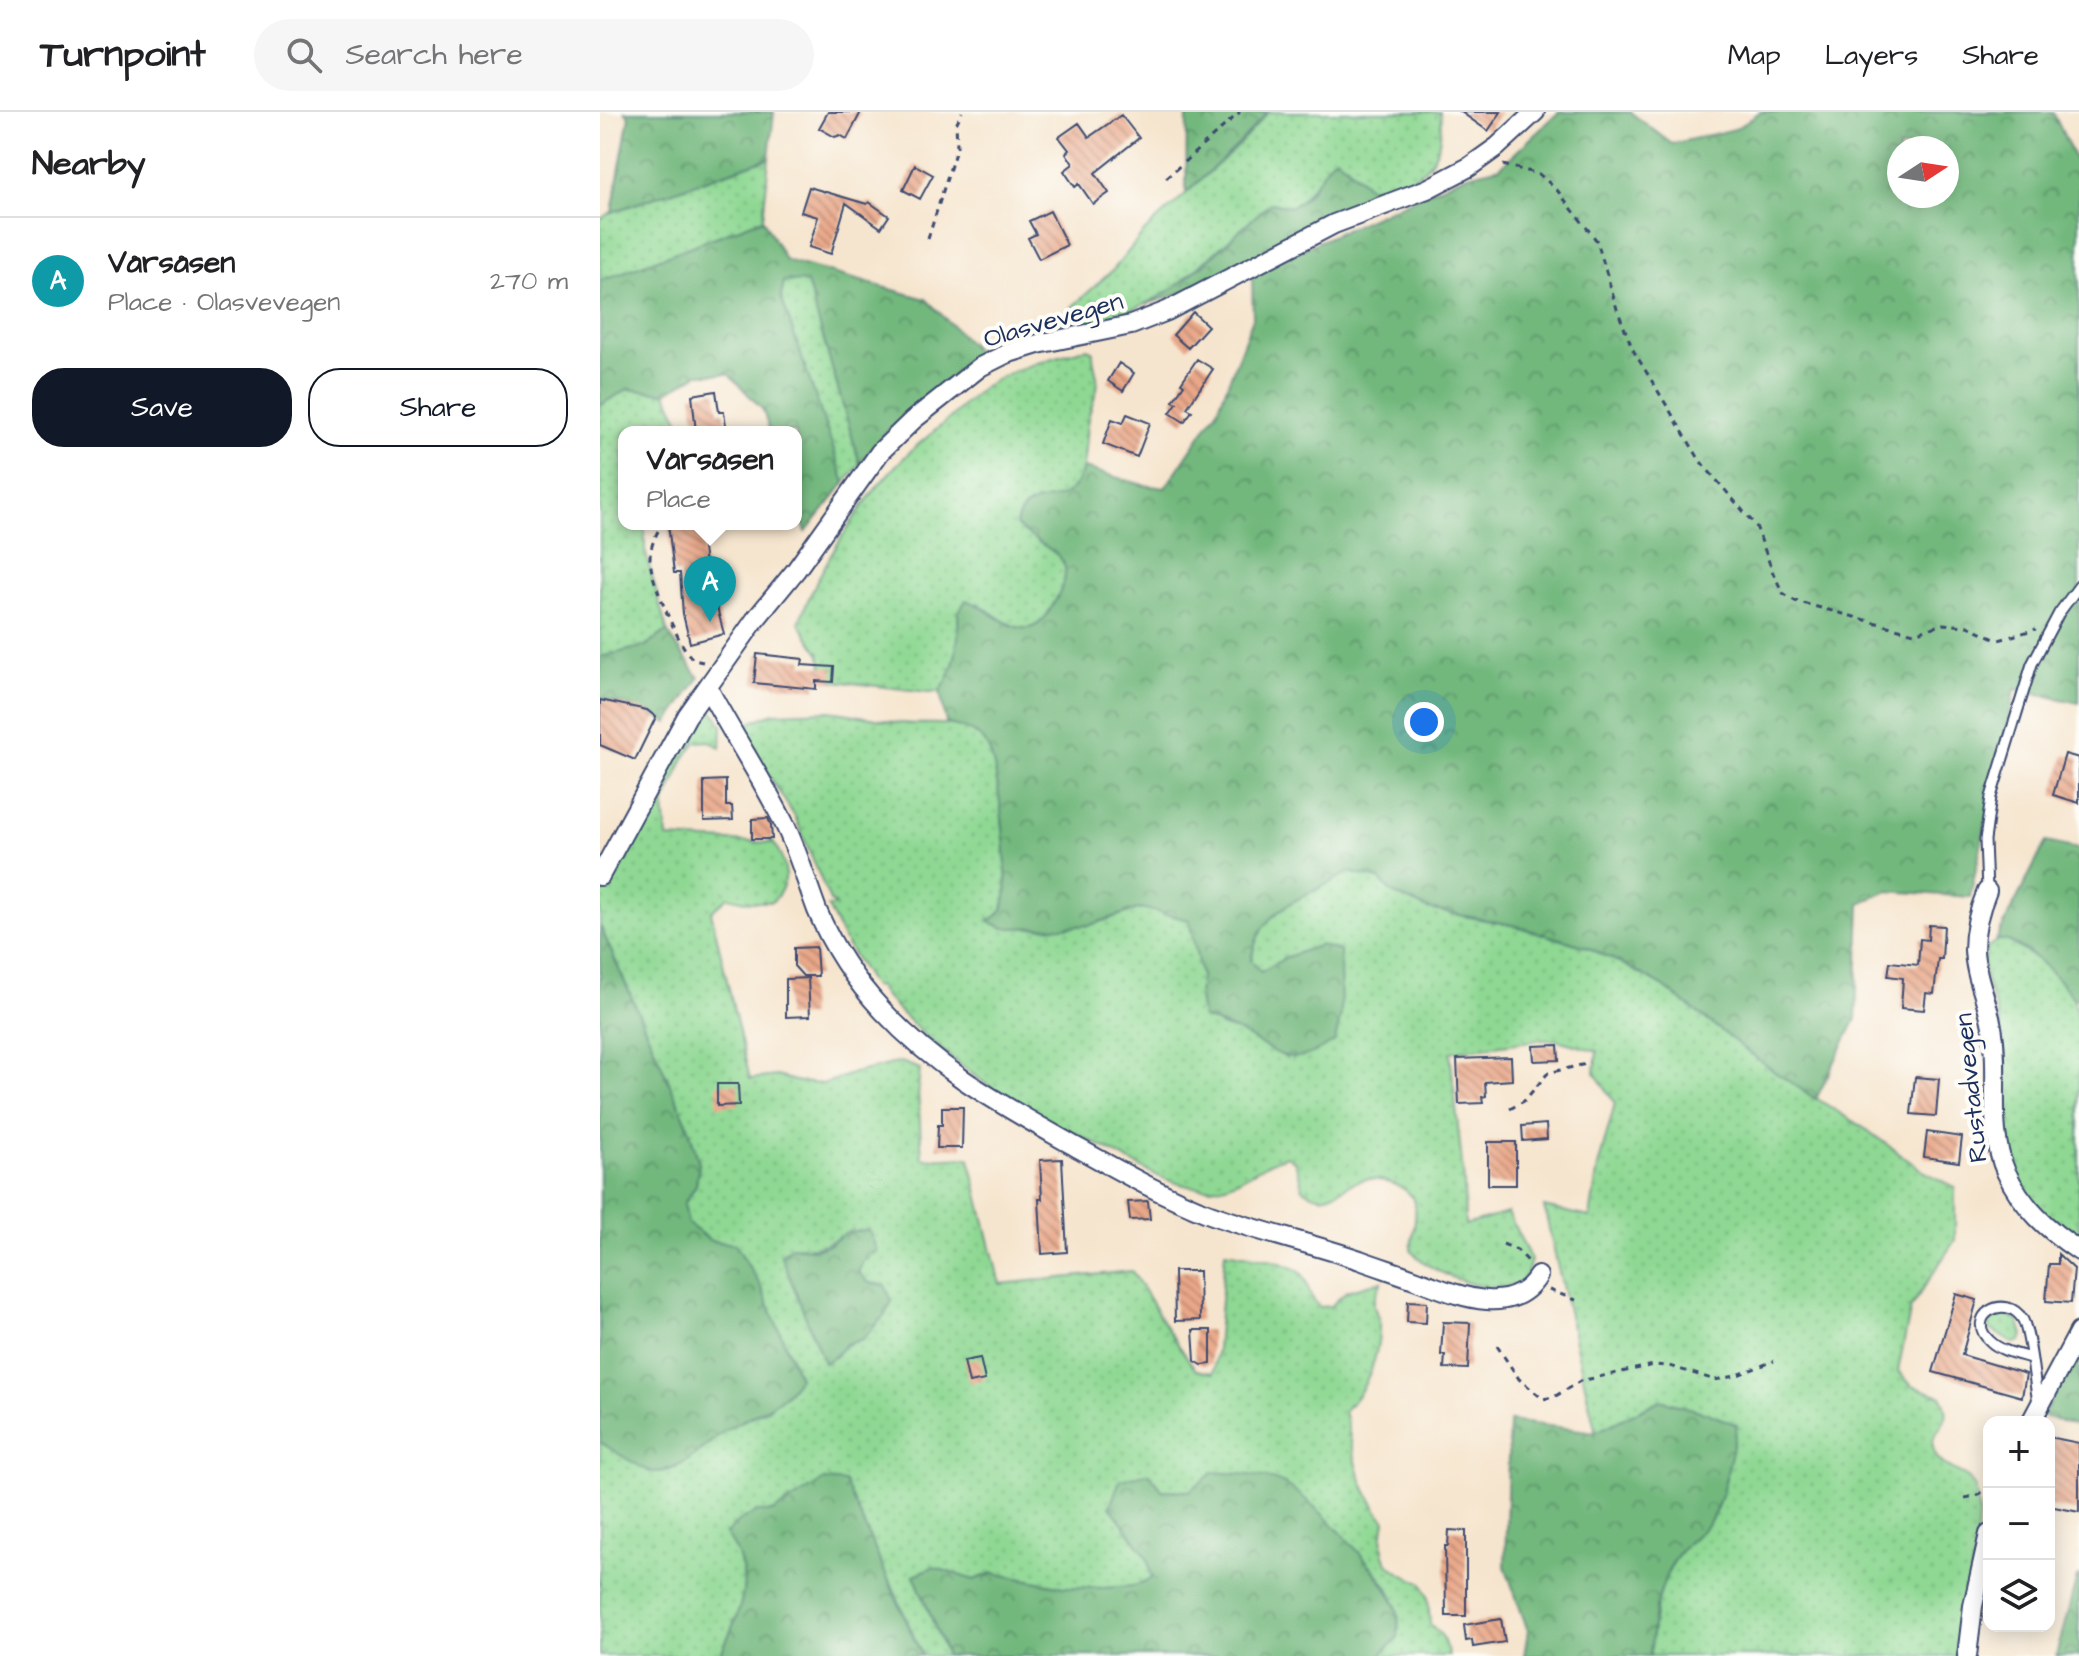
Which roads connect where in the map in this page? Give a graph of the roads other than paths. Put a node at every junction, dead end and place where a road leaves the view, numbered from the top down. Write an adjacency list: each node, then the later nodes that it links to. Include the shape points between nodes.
1 (1535, 112): 3 (street, Olasvevegen, via 1480,159 1427,189 1334,224 1167,311 1131,325 1038,344 980,367 880,452)
2 (2079, 586): 5 (lane, via 2032,664 1991,797 1985,840)
3 (708, 688): 4 (street, Olasvevegen, via 687,716); 7 (street, via 775,806 823,924 845,961 888,1016 957,1078 1133,1178 1242,1226 1333,1251 1464,1298 1517,1294 1531,1288)
4 (600, 876)
5 (1987, 891): 6 (street, Rustadvegen, via 1974,948 1993,1031 1998,1148 2005,1171 2030,1211)
6 (2079, 1251)
7 (1538, 1276)
8 (2079, 1332): 10 (street)
9 (2031, 1358): 9 (lane, via 2017,1313 2004,1307 1990,1309 1981,1328 1988,1340); 10 (lane)
10 (2034, 1414)
11 (1983, 1558): 12 (street)
12 (1967, 1656)

